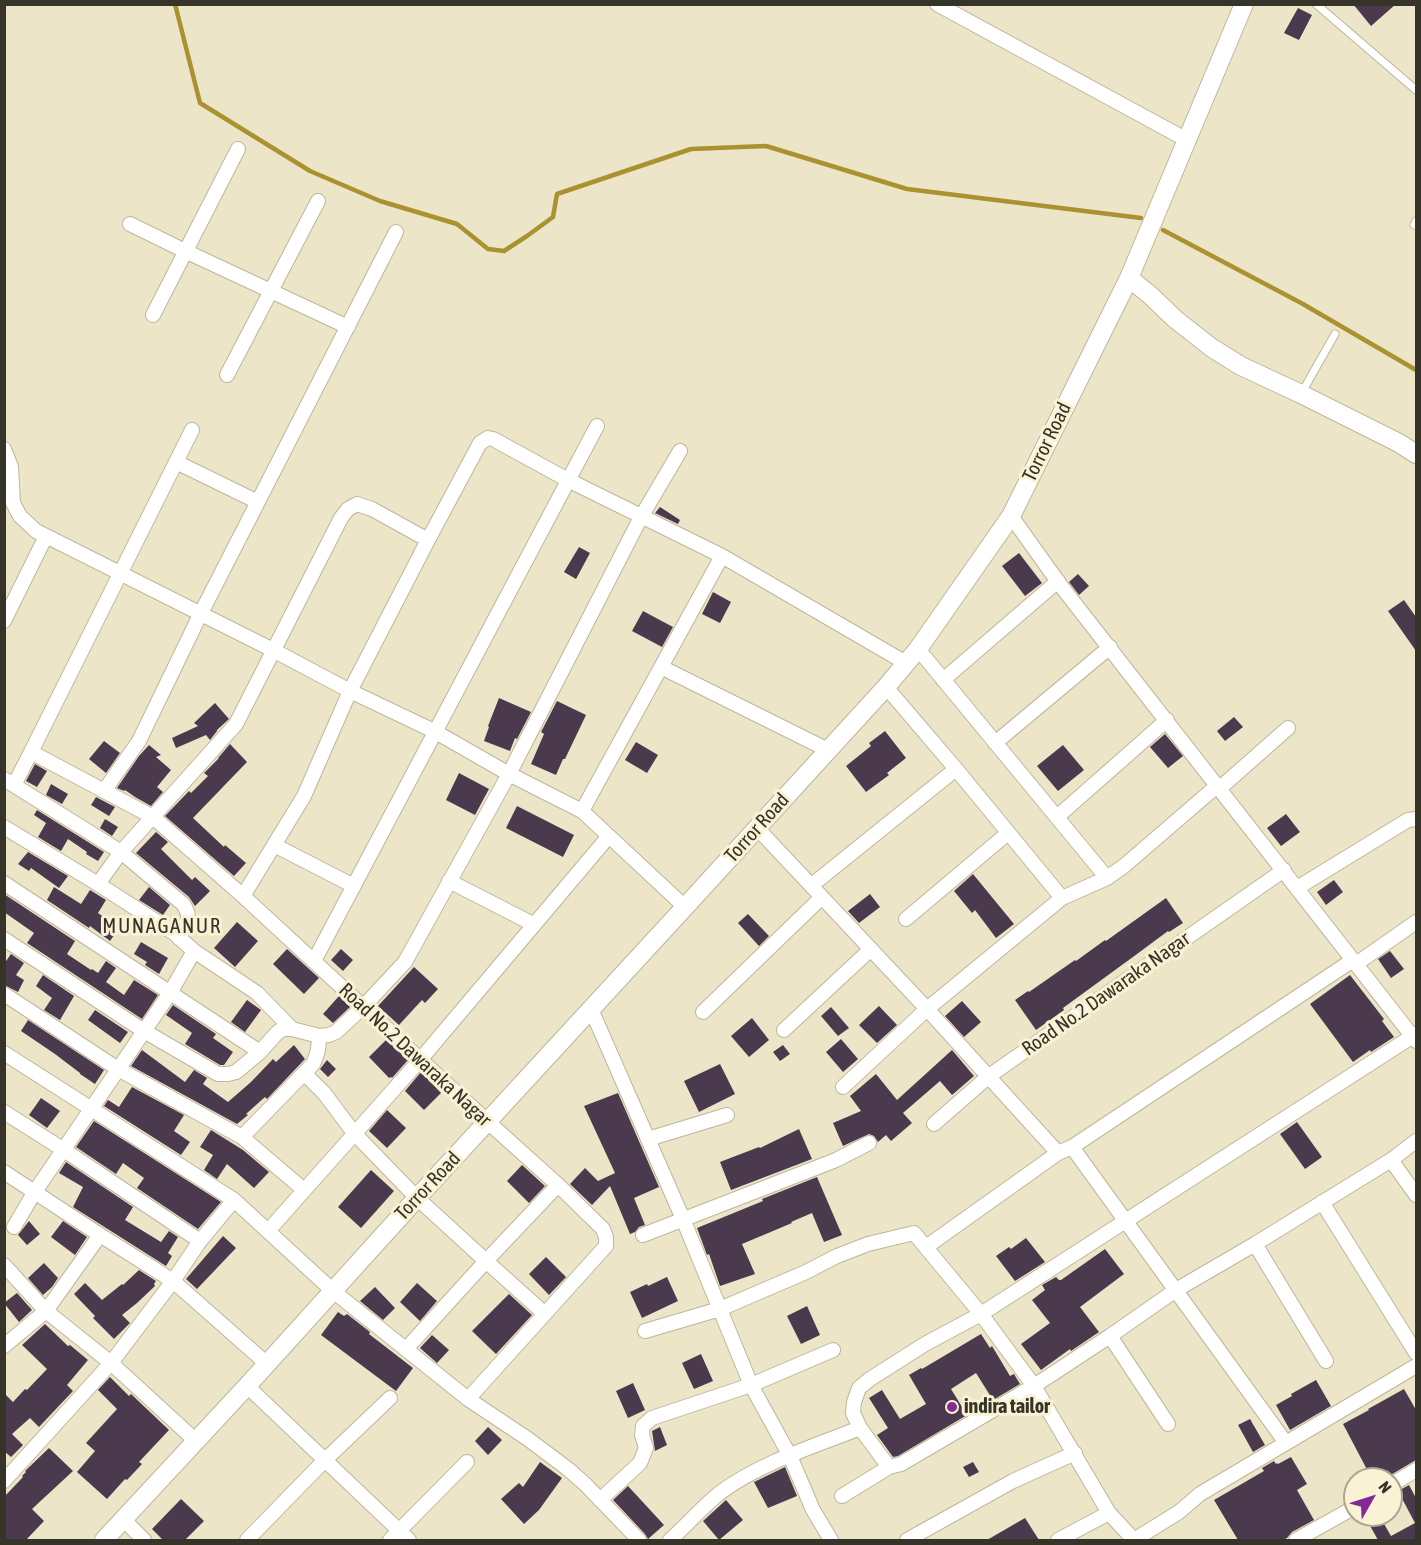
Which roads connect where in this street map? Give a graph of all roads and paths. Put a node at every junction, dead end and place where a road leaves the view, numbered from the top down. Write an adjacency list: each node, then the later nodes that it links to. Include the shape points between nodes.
1 (937, 4): 5 (street)
2 (1244, 4): 5 (street, Torror Road)
3 (1316, 4): 4 (lane)
4 (1416, 90)
5 (1187, 140): 11 (street, Torror Road)
6 (238, 149): 10 (street)
7 (318, 201): 12 (street)
8 (130, 224): 10 (street)
9 (396, 232): 14 (street)
10 (185, 251): 12 (street); 13 (street)
11 (1129, 278): 17 (street, via 1212,348 1240,366); 26 (street, Torror Road)
12 (272, 291): 14 (street); 16 (street)
13 (153, 315)
14 (348, 327): 25 (street)
15 (1335, 334): 17 (lane)
16 (227, 375)
17 (1301, 394): 22 (street)
18 (597, 426): 24 (street)
19 (192, 430): 23 (street)
20 (4, 449): 28 (street, via 11,467 13,502 20,516)
21 (680, 451): 27 (street)
22 (1416, 454)
23 (176, 462): 25 (street); 31 (street)
24 (568, 480): 27 (street); 29 (street, via 488,438 480,443); 44 (street)
25 (258, 502): 33 (street)
26 (1011, 516): 32 (street); 37 (street, Torror Road)
27 (642, 517): 30 (street); 49 (street)
28 (46, 536): 31 (street); 34 (street)
29 (428, 540): 36 (street, via 372,509 357,504 348,509); 41 (street)
30 (722, 556): 37 (street); 38 (street)
31 (120, 574): 33 (street); 47 (street)
32 (1058, 581): 35 (street); 39 (street)
33 (200, 615): 36 (street); 52 (street, via 139,741)
34 (4, 621)
35 (1110, 648): 42 (street); 45 (street)
36 (273, 650): 41 (street); 54 (street, via 236,724)
37 (912, 656): 39 (street); 40 (street, Torror Road)
38 (661, 667): 46 (street); 53 (street)
39 (943, 680): 45 (street)
40 (886, 687): 46 (street, Torror Road); 48 (street)
41 (350, 691): 44 (street); 61 (street, via 304,796)
42 (1167, 720): 51 (street); 55 (street)
43 (1288, 729): 51 (street)
44 (434, 731): 49 (street); 69 (street)
45 (995, 743): 55 (street)
46 (828, 750): 58 (street, Torror Road)
47 (37, 755): 50 (street); 52 (street, Road No.2 Dawaraka Nagar)
48 (956, 769): 59 (street); 68 (street)
49 (509, 774): 53 (street); 65 (street)
50 (9, 782): 62 (street)
51 (1219, 787): 63 (street); 64 (street)
52 (105, 791): 54 (street, Road No.2 Dawaraka Nagar)
53 (582, 812): 60 (street)
54 (153, 817): 62 (street); 71 (street, Road No.2 Dawaraka Nagar)
55 (1056, 817): 64 (street)
56 (1416, 819): 70 (street, via 1408,820)
57 (4, 826): 67 (street)
58 (756, 828): 68 (street); 74 (street, Torror Road)
59 (1008, 833): 73 (street); 75 (street)
60 (609, 836): 74 (street); 77 (street)
61 (274, 845): 69 (street); 71 (street)
62 (121, 852): 67 (street); 78 (street, via 183,904 189,918)
63 (1284, 870): 70 (street); 100 (street, Road No.2 Dawaraka Nagar)
64 (1107, 878): 73 (street)
65 (449, 881): 77 (street); 86 (street, via 405,962)
66 (4, 883): 84 (street)
67 (98, 884): 78 (street)
68 (812, 885): 72 (street)
69 (354, 886): 82 (street)
70 (1298, 888): 83 (street)
71 (243, 896): 82 (street, Road No.2 Dawaraka Nagar)
72 (822, 897): 80 (street); 89 (street)
73 (1062, 898): 88 (street)
74 (685, 907): 87 (street, Torror Road)
75 (906, 919)
76 (1416, 922): 83 (street)
77 (533, 924): 97 (street)
78 (179, 938): 81 (street)
79 (4, 939): 92 (street)
80 (871, 949): 88 (street); 91 (street)
81 (194, 951): 84 (street); 90 (street, via 257,993)
82 (314, 961): 86 (street, Road No.2 Dawaraka Nagar)
83 (1354, 962): 94 (street); 112 (street)
84 (170, 993): 92 (street); 95 (street)
85 (4, 994): 98 (street)
86 (363, 1007): 93 (street, via 336,1032); 97 (street, Road No.2 Dawaraka Nagar)
87 (591, 1009): 105 (street, Torror Road); 109 (street)
88 (927, 1009): 100 (street); 101 (street)
89 (703, 1012)
90 (291, 1029): 93 (street); 95 (street, via 282,1029)
91 (784, 1030)
92 (144, 1031): 95 (street, via 218,1074 236,1071); 98 (street)
93 (319, 1036): 99 (street, via 318,1055)
94 (1415, 1037): 125 (street)
95 (260, 1052)
96 (4, 1053): 102 (street)
97 (420, 1059): 105 (street, Road No.2 Dawaraka Nagar); 107 (street)
98 (118, 1069): 102 (street); 108 (street)
99 (304, 1073): 107 (street); 108 (street)
100 (989, 1076): 106 (street, Road No.2 Dawaraka Nagar); 114 (street)
101 (843, 1087)
102 (91, 1109): 113 (street); 122 (street)
103 (4, 1112): 113 (street)
104 (727, 1115): 109 (street)
105 (488, 1122): 117 (street, Road No.2 Dawaraka Nagar); 121 (street, Torror Road)
106 (934, 1124)
107 (354, 1133): 118 (street); 121 (street)
108 (242, 1137): 118 (street)
109 (648, 1139): 124 (street)
110 (1416, 1141): 115 (street)
111 (869, 1143): 124 (street, via 836,1160)
112 (1072, 1147): 114 (street); 125 (street)
113 (64, 1150): 119 (street); 130 (street)
114 (1058, 1153): 132 (street)
115 (1391, 1160): 120 (street); 123 (street)
116 (4, 1172): 119 (street)
117 (558, 1185): 133 (street); 140 (street, Road No.2 Dawaraka Nagar, via 603,1229 606,1246)
118 (304, 1190): 127 (street)
119 (34, 1193): 126 (street); 128 (street)
120 (1416, 1195)
121 (417, 1198): 133 (street); 137 (street, Torror Road)
122 (234, 1200): 127 (street); 130 (street)
123 (1322, 1202): 131 (street); 147 (street)
124 (683, 1219): 129 (street); 138 (street)
125 (1125, 1221): 136 (street); 141 (street)
126 (14, 1227)
127 (268, 1231): 137 (street)
128 (100, 1235): 135 (street); 139 (street)
129 (644, 1235)
130 (200, 1241): 135 (street)
131 (1255, 1244): 136 (street); 148 (street)
132 (926, 1247): 138 (street, via 914,1233 868,1244); 141 (street)
133 (486, 1261): 140 (street); 145 (street)
134 (4, 1265): 139 (street)
135 (173, 1281): 149 (street); 150 (street)
136 (1176, 1290): 143 (street); 160 (street)
137 (333, 1291): 145 (street); 150 (street, Torror Road)
138 (720, 1310): 142 (street); 152 (street)
139 (46, 1311): 144 (street); 149 (street)
140 (545, 1314): 156 (street, Road No.2 Dawaraka Nagar)
141 (981, 1314): 154 (street); 158 (street, via 925,1344 859,1388 853,1413)
142 (645, 1331)
143 (1110, 1336): 154 (street); 157 (street)
144 (4, 1346)
145 (406, 1349): 156 (street)
146 (834, 1350): 152 (street)
147 (1416, 1353)
148 (1326, 1361)
149 (111, 1363): 159 (street); 168 (street)
150 (266, 1364): 153 (street, Torror Road)
151 (1416, 1366): 160 (street)
152 (751, 1385): 162 (street); 170 (street, via 645,1422 642,1435 646,1448 640,1463)
153 (247, 1386): 159 (street, Torror Road); 163 (street)
154 (1034, 1386): 161 (street); 165 (street, via 902,1464)
155 (390, 1398): 163 (street)
156 (468, 1399): 170 (street, via 568,1469)
157 (1168, 1424)
158 (860, 1428): 162 (street); 165 (street)
159 (196, 1441): 173 (street, Torror Road)
160 (1286, 1443): 183 (street, via 1200,1494)
161 (1075, 1453): 171 (street); 181 (street, via 1013,1480)
162 (790, 1456): 179 (street, via 720,1493); 180 (street, via 813,1510)
163 (324, 1461): 174 (street); 177 (street)
164 (467, 1462): 174 (street)
165 (889, 1467): 169 (street)
166 (1416, 1470): 167 (street)
167 (1403, 1478)
168 (4, 1481)
169 (842, 1496)
170 (600, 1500): 178 (street)
171 (1109, 1513): 182 (street); 183 (street)
172 (1343, 1514): 184 (street)
173 (123, 1520): 175 (street, Torror Road); 176 (street)
174 (399, 1537)
175 (104, 1540)
176 (144, 1540)
177 (247, 1540)
178 (639, 1540)
179 (670, 1540)
180 (831, 1540)
181 (907, 1540)
182 (1058, 1540)
183 (1134, 1540)
184 (1296, 1540)

